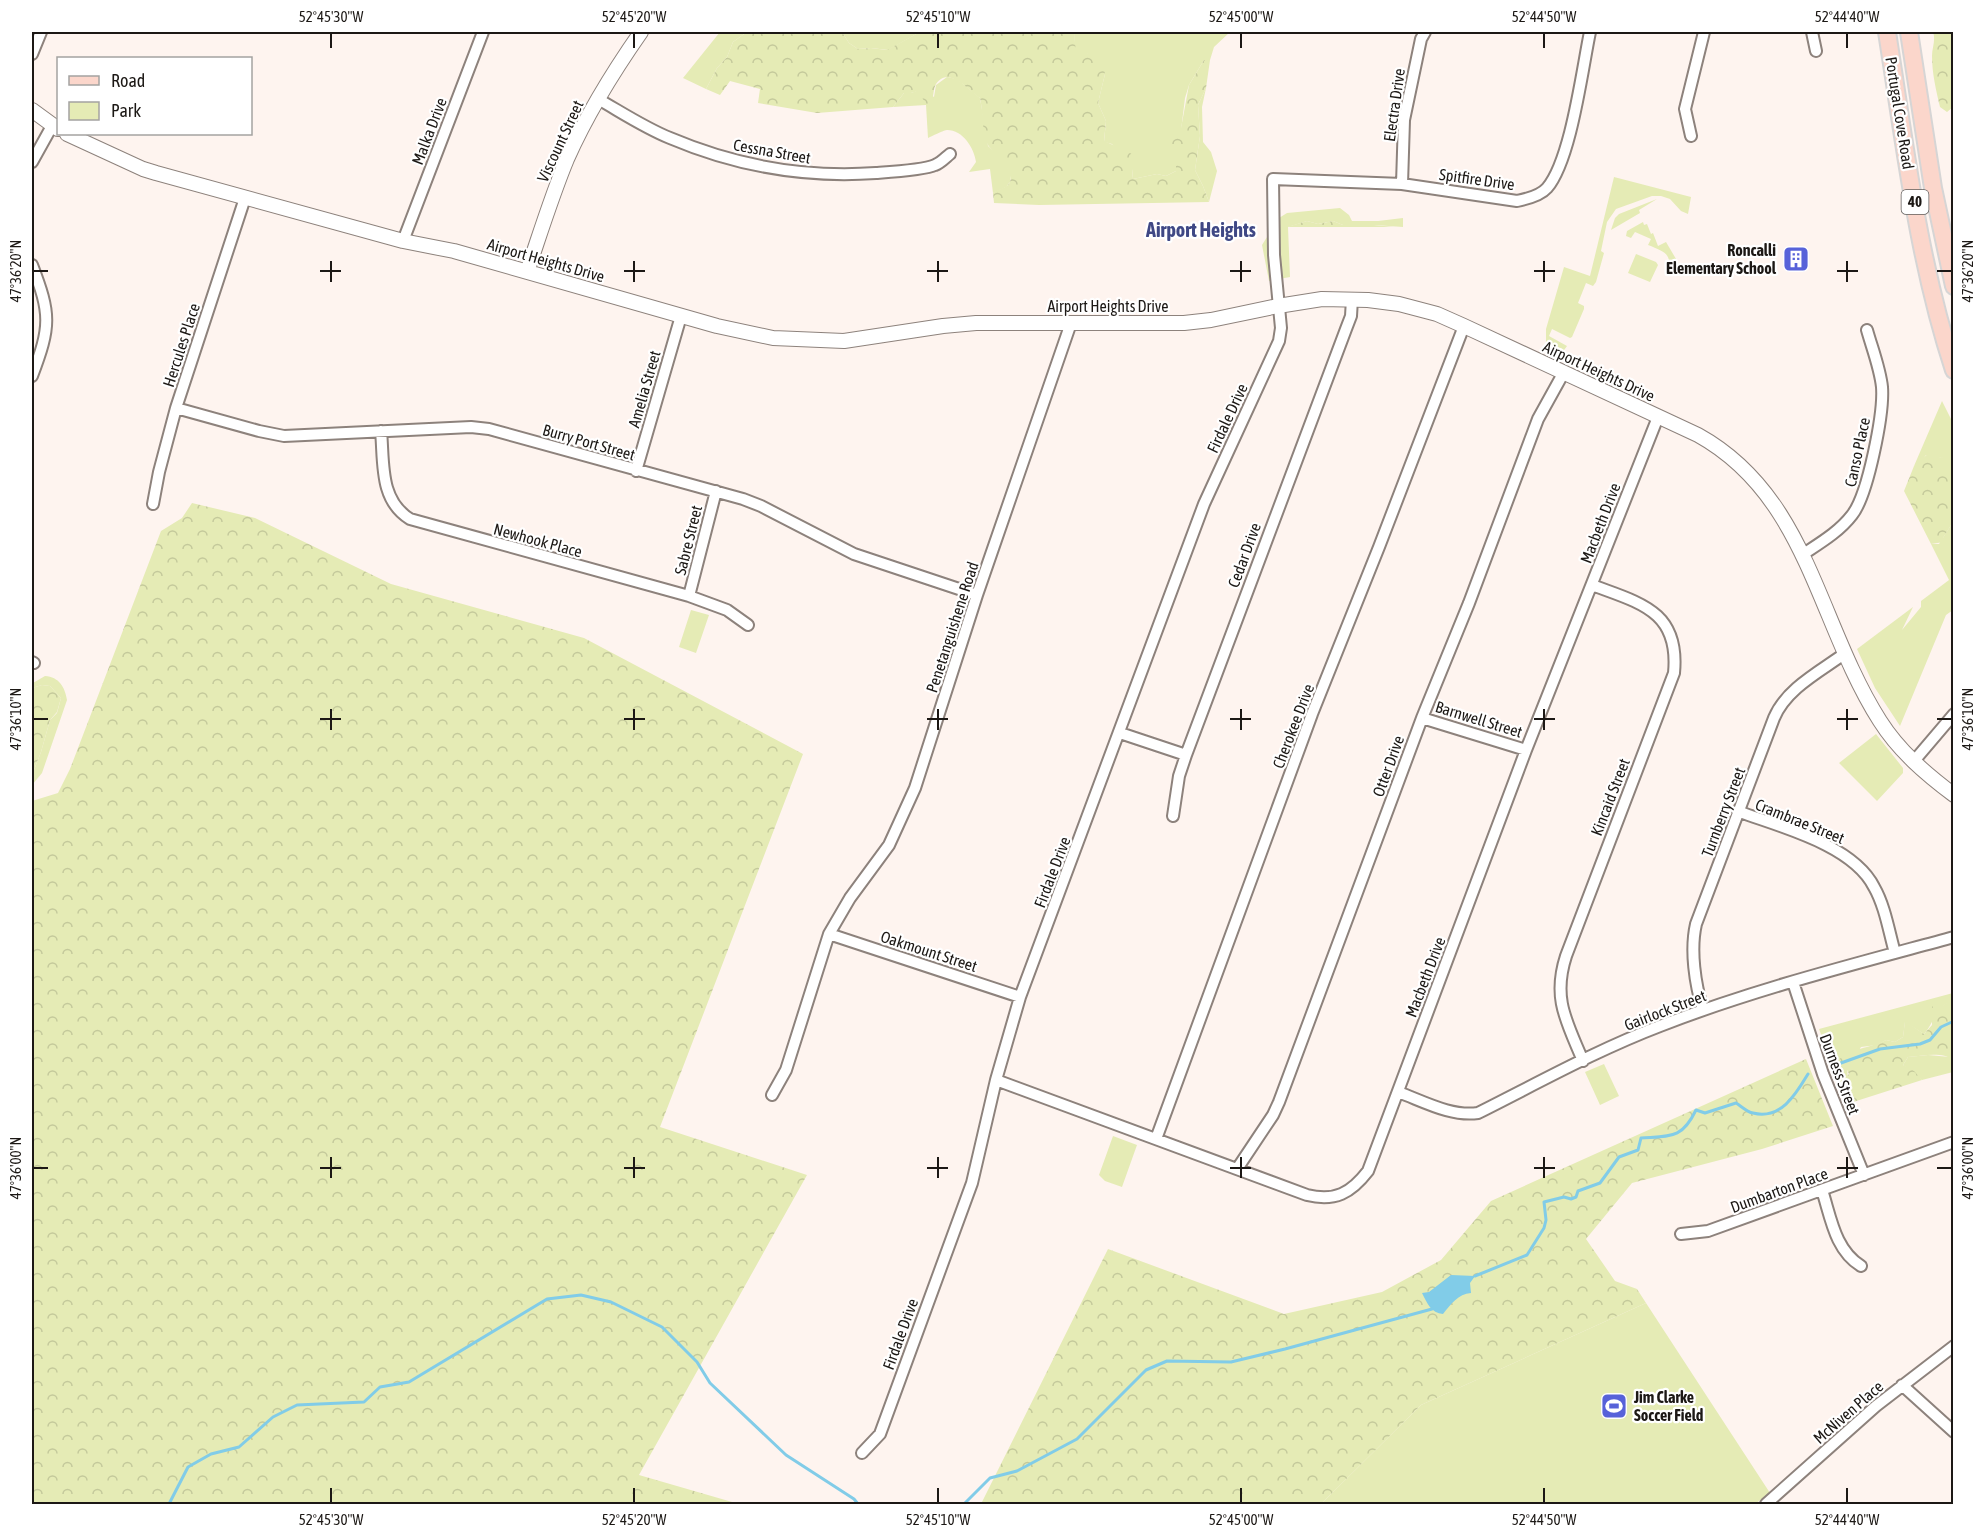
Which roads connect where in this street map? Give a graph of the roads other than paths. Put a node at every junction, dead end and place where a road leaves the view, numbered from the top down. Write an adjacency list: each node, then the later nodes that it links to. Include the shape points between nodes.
1 (41, 32): 11 (street)
2 (483, 32): 22 (street, Malka Drive)
3 (641, 32): 12 (street, Viscount Street)
4 (1425, 32): 20 (street, Electra Drive, via 1404,120)
5 (1590, 32): 20 (street, Spitfire Drive, via 1565,155 1546,190 1517,201)
6 (1704, 32): 16 (street, via 1685,109)
7 (1812, 32): 10 (street)
8 (1887, 32): 32 (main road, Portugal Cove Road / 40, via 1922,246)
9 (1909, 32): 25 (main road, Portugal Cove Road / 40)
10 (1816, 51)
11 (32, 54)
12 (598, 99): 17 (street, Cessna Street, via 668,138 741,162 789,171 891,172 935,166); 24 (street, Viscount Street, via 561,175)
13 (32, 110): 14 (street)
14 (55, 127): 18 (street)
15 (69, 135): 21 (street, Airport Heights Drive, via 143,169)
16 (1691, 136)
17 (950, 154)
18 (32, 162)
19 (1273, 179): 20 (street, Spitfire Drive); 27 (street, Firdale Drive)
20 (1402, 184)
21 (245, 198): 22 (street, Airport Heights Drive); 35 (street, Hercules Place)
22 (403, 241): 24 (street, Airport Heights Drive)
23 (32, 265): 34 (street, via 47,313 45,337)
24 (527, 272): 28 (street, Airport Heights Drive)
25 (1953, 286)
26 (1352, 299): 27 (street, Airport Heights Drive); 30 (street, Airport Heights Drive, via 1418,308); 51 (street, Cedar Drive, via 1351,316)
27 (1278, 306): 29 (street, Airport Heights Drive, via 1197,322); 49 (street, Firdale Drive, via 1281,328 1275,351 1204,504)
28 (681, 316): 29 (street, Airport Heights Drive, via 773,339 821,341 976,323); 38 (street, Amelia Street)
29 (1071, 322): 43 (street, Penetanguishene Road)
30 (1464, 326): 33 (street, Airport Heights Drive); 66 (street, Cherokee Drive, via 1308,725)
31 (1867, 330): 41 (street, Canso Place, via 1881,380 1882,399 1866,486 1848,521)
32 (1953, 370)
33 (1564, 372): 36 (street, Airport Heights Drive); 48 (street, Otter Drive, via 1538,419)
34 (32, 376)
35 (176, 408): 37 (street, Burry Port Street, via 276,435); 40 (street, Hercules Place)
36 (1658, 417): 41 (street, Airport Heights Drive, via 1710,441 1740,464 1769,495); 42 (street, Macbeth Drive)
37 (381, 431): 38 (street, Burry Port Street, via 477,427); 44 (street, Newhook Place, via 387,492 396,508 410,519)
38 (636, 471): 39 (street, Burry Port Street)
39 (716, 491): 43 (street, Burry Port Street, via 761,506 854,554); 44 (street, Sabre Street)
40 (153, 504)
41 (1802, 555): 46 (street, Airport Heights Drive)
42 (1592, 585): 50 (street, Macbeth Drive); 62 (street, Kincaid Street, via 1658,615 1667,625 1676,658 1674,673 1563,966 1562,1006)
43 (977, 595): 56 (street, Penetanguishene Road, via 907,807 889,845)
44 (689, 596): 45 (street, Newhook Place, via 727,610)
45 (748, 625)
46 (1844, 654): 52 (street, Airport Heights Drive, via 1882,723); 54 (street, Turnberry Street, via 1781,704)
47 (1953, 714): 52 (street)
48 (1422, 718): 50 (street, Barnwell Street); 68 (street, Otter Drive, via 1279,1102)
49 (1120, 733): 51 (street); 60 (street, Firdale Drive)
50 (1526, 750): 64 (street, Macbeth Drive)
51 (1186, 755): 55 (street, Cedar Drive)
52 (1914, 761): 53 (street, Airport Heights Drive)
53 (1953, 795)
54 (1740, 812): 58 (street, Crambrae Street, via 1834,848 1852,860 1875,888); 61 (street, Turnberry Street, via 1695,932 1697,987)
55 (1173, 816)
56 (829, 934): 60 (street, Oakmount Street); 65 (street, Penetanguishene Road, via 786,1070)
57 (1953, 937): 58 (street, Gairlock Street)
58 (1895, 953): 59 (street, Gairlock Street)
59 (1792, 982): 61 (street, Gairlock Street); 69 (street, Durness Street, via 1823,1074)
60 (1020, 997): 63 (street, Firdale Drive)
61 (1703, 1010): 62 (street, Gairlock Street)
62 (1582, 1061): 64 (street, Gairlock Street, via 1478,1113 1456,1113)
63 (996, 1080): 66 (street, Macbeth Drive); 76 (street, Firdale Drive, via 972,1183 880,1434)
64 (1398, 1092): 68 (street, Macbeth Drive, via 1368,1171 1359,1184 1347,1191 1321,1198)
65 (772, 1095)
66 (1156, 1139): 68 (street, Macbeth Drive)
67 (1953, 1142): 69 (street, Dumbarton Place)
68 (1238, 1169)
69 (1864, 1175): 70 (street, Dumbarton Place)
70 (1822, 1190): 71 (street, Dumbarton Place, via 1708,1231); 72 (street, via 1839,1243 1851,1260)
71 (1681, 1234)
72 (1861, 1266)
73 (1953, 1346): 74 (street, McNiven Place)
74 (1902, 1385): 75 (street); 77 (street, McNiven Place)
75 (1953, 1432)
76 (862, 1453)
77 (1766, 1504)

